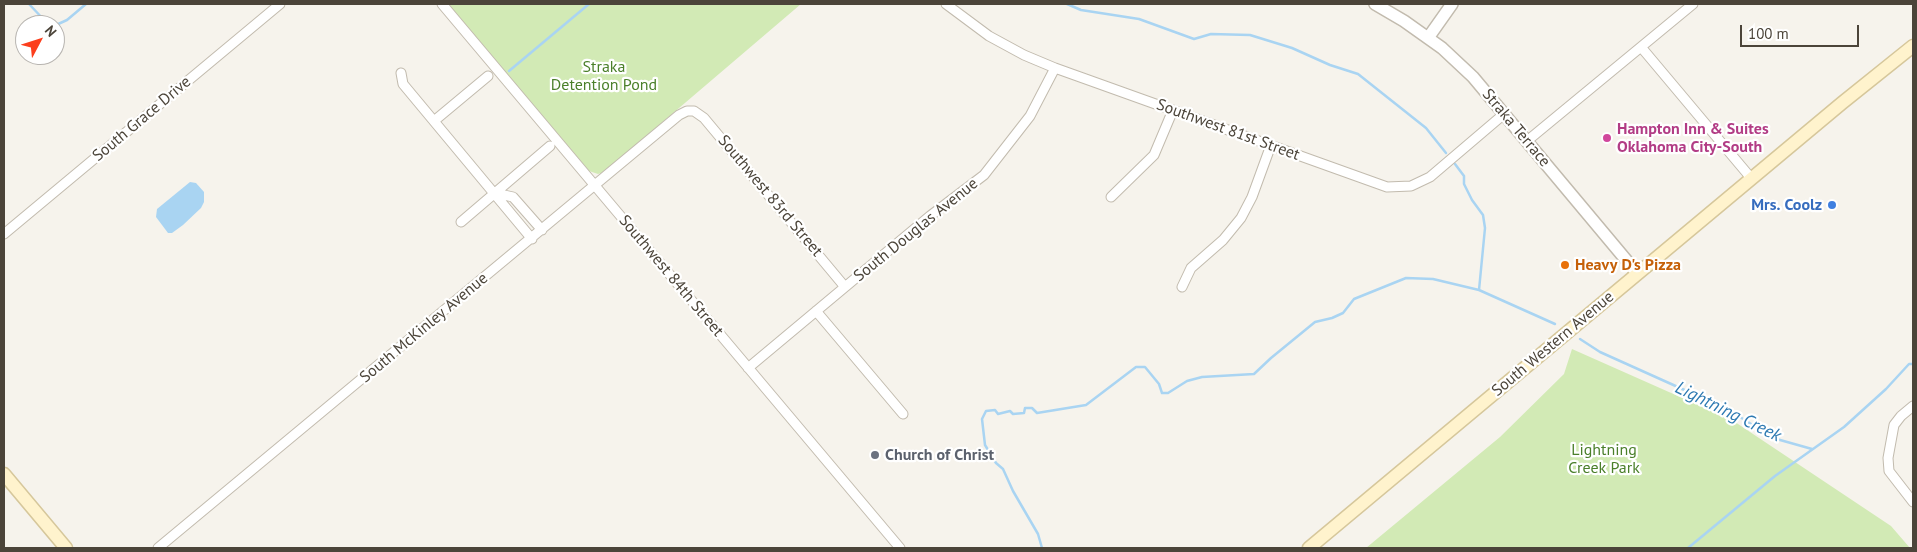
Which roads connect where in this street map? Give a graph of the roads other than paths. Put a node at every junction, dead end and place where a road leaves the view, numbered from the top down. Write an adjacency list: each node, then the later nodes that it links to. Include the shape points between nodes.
1 (280, 4): 26 (street, South Grace Drive)
2 (442, 4): 21 (street, Southwest 84th Street)
3 (946, 4): 10 (street, Southwest 81st Street, via 997,40)
4 (1375, 4): 7 (street, Straka Terrace)
5 (1452, 4): 7 (street)
6 (1693, 4): 9 (street)
7 (1428, 38): 15 (street, Straka Terrace, via 1473,77)
8 (1913, 46): 20 (main road, South Western Avenue)
9 (1641, 47): 17 (street); 20 (street)
10 (1055, 68): 14 (street, Southwest 81st Street); 29 (street, South Douglas Avenue, via 1030,116 990,170)
11 (401, 73): 16 (street, via 403,84)
12 (488, 76): 16 (street)
13 (691, 110): 21 (street, South McKinley Avenue, via 679,115); 29 (street, Southwest 83rd Street, via 704,118)
14 (1173, 110): 18 (street, Southwest 81st Street); 23 (street, via 1154,155)
15 (1504, 114): 17 (street, Straka Terrace); 18 (street, Southwest 81st Street, via 1430,177 1402,188 1377,184)
16 (434, 121): 22 (street)
17 (1527, 141): 28 (street, Straka Terrace)
18 (1271, 145): 30 (street, via 1242,218 1191,268)
19 (550, 146): 22 (street)
20 (1751, 178): 28 (main road, South Western Avenue)
21 (595, 185): 25 (street, South McKinley Avenue); 32 (street, Southwest 84th Street)
22 (495, 193): 24 (street); 25 (street, via 513,197); 27 (street)
23 (1112, 197)
24 (460, 222)
25 (542, 230): 27 (street, South McKinley Avenue)
26 (4, 234)
27 (532, 239): 39 (street, South McKinley Avenue)
28 (1637, 273): 37 (main road, South Western Avenue)
29 (845, 286): 31 (street, South Douglas Avenue)
30 (1182, 287)
31 (816, 311): 32 (street, South Douglas Avenue); 34 (street)
32 (748, 368): 40 (street, Southwest 84th Street)
33 (1913, 406): 36 (street, via 1894,425 1888,458 1889,470)
34 (903, 414)
35 (4, 474): 38 (main road)
36 (1913, 500)
37 (1312, 547)
38 (66, 548)
39 (158, 548)
40 (900, 548)

